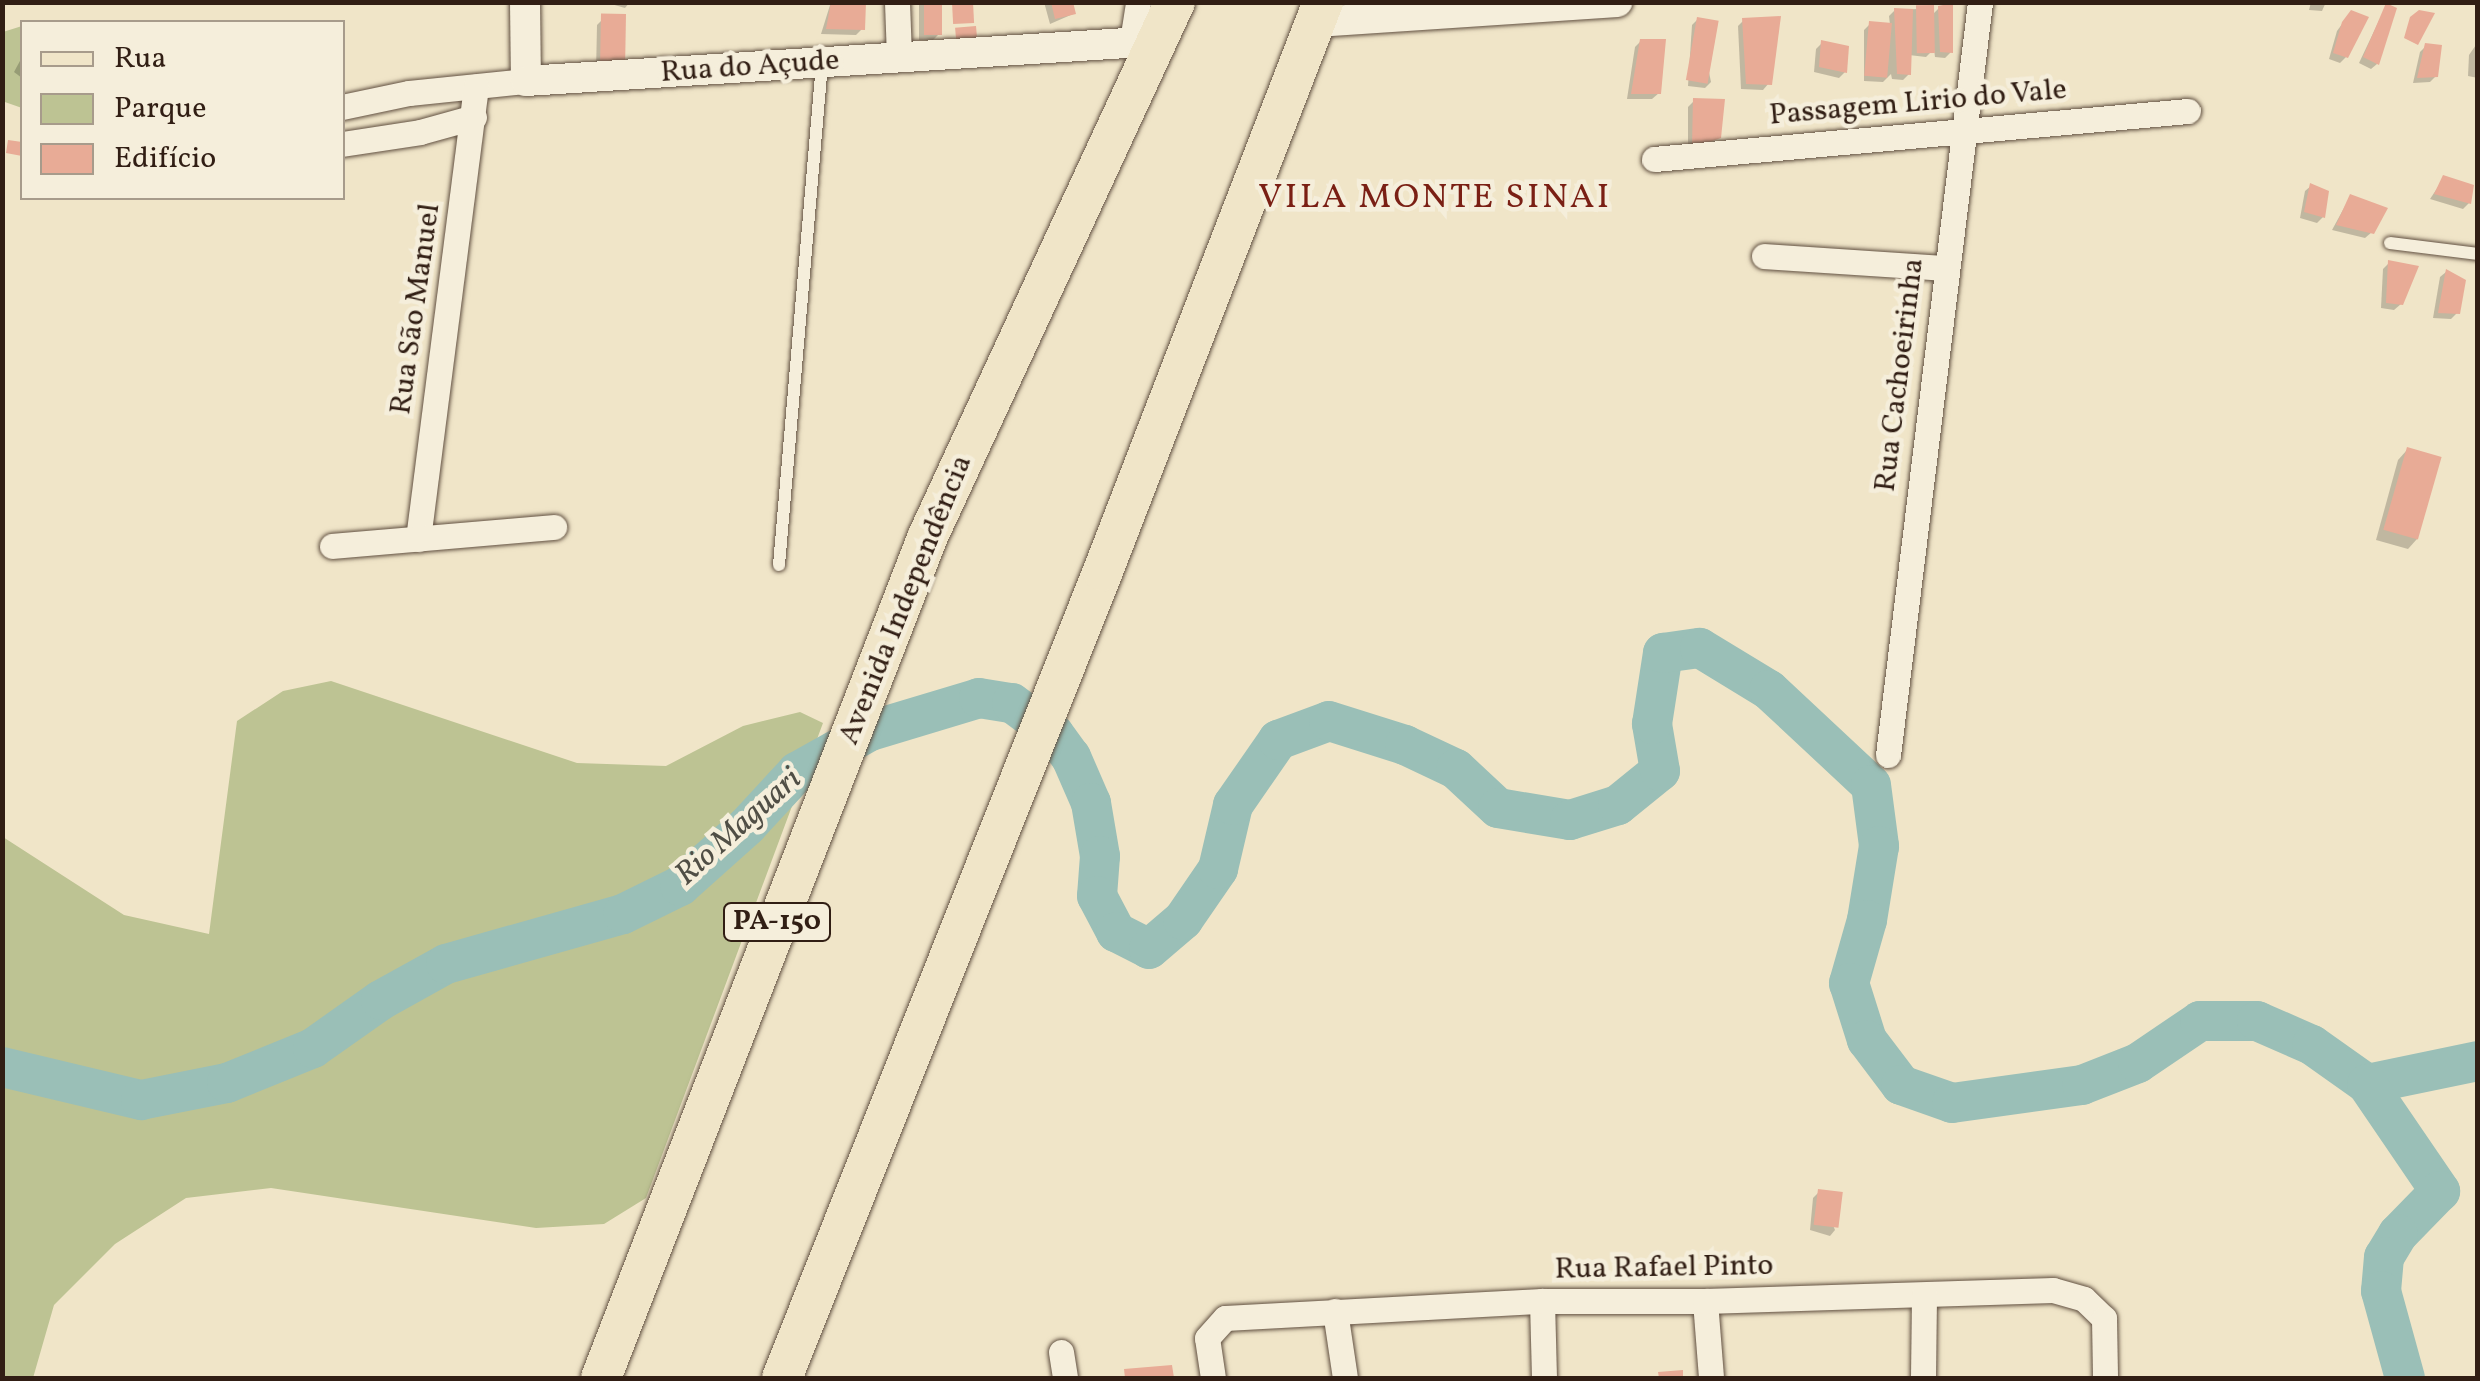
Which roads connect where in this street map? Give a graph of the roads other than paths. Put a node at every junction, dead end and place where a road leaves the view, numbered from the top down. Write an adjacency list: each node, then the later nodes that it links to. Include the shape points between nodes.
1 (525, 2): 11 (street)
2 (897, 2): 9 (street)
3 (1138, 2): 8 (street)
4 (1175, 2): 8 (main road, Avenida Independência / PA-150)
5 (1617, 2): 7 (street)
6 (1980, 2): 16 (street, Rua Cachoeirinha)
7 (1320, 12): 34 (main road)
8 (1145, 41): 9 (street, Rua do Açude); 33 (main road, Avenida Independência / PA-150, via 928,536)
9 (899, 56): 10 (street, Rua do Açude)
10 (822, 62): 11 (street, Rua do Açude); 26 (lane)
11 (526, 82): 12 (street, Rua do Açude)
12 (476, 86): 13 (street, Rua do Açude); 15 (street, Rua São Manuel)
13 (345, 106)
14 (2188, 112): 16 (street, Passagem Lirio do Vale)
15 (474, 118): 17 (street); 24 (street, Rua São Manuel)
16 (1962, 131): 18 (street, Passagem Lirio do Vale); 22 (street, Rua Cachoeirinha)
17 (345, 144)
18 (1654, 160)
19 (2390, 244): 20 (lane)
20 (2478, 254)
21 (1764, 256): 22 (street)
22 (1946, 268): 27 (street, Rua Cachoeirinha)
23 (554, 527): 24 (street)
24 (418, 539): 25 (street)
25 (332, 546)
26 (779, 565)
27 (1888, 755)
28 (1924, 1294): 30 (street, Rua Rafael Pinto); 40 (street); 41 (street, Rua Rafael Pinto, via 2070,1292 2104,1318)
29 (1542, 1301): 30 (street, Rua Rafael Pinto); 31 (street, Rua Rafael Pinto); 38 (street)
30 (1705, 1302): 39 (street)
31 (1335, 1311): 36 (street, Rua Rafael Pinto, via 1226,1318 1207,1338); 37 (street)
32 (1061, 1352): 35 (street)
33 (601, 1378)
34 (782, 1378)
35 (1064, 1378)
36 (1213, 1378)
37 (1344, 1378)
38 (1544, 1378)
39 (1711, 1378)
40 (1923, 1378)
41 (2105, 1378)

